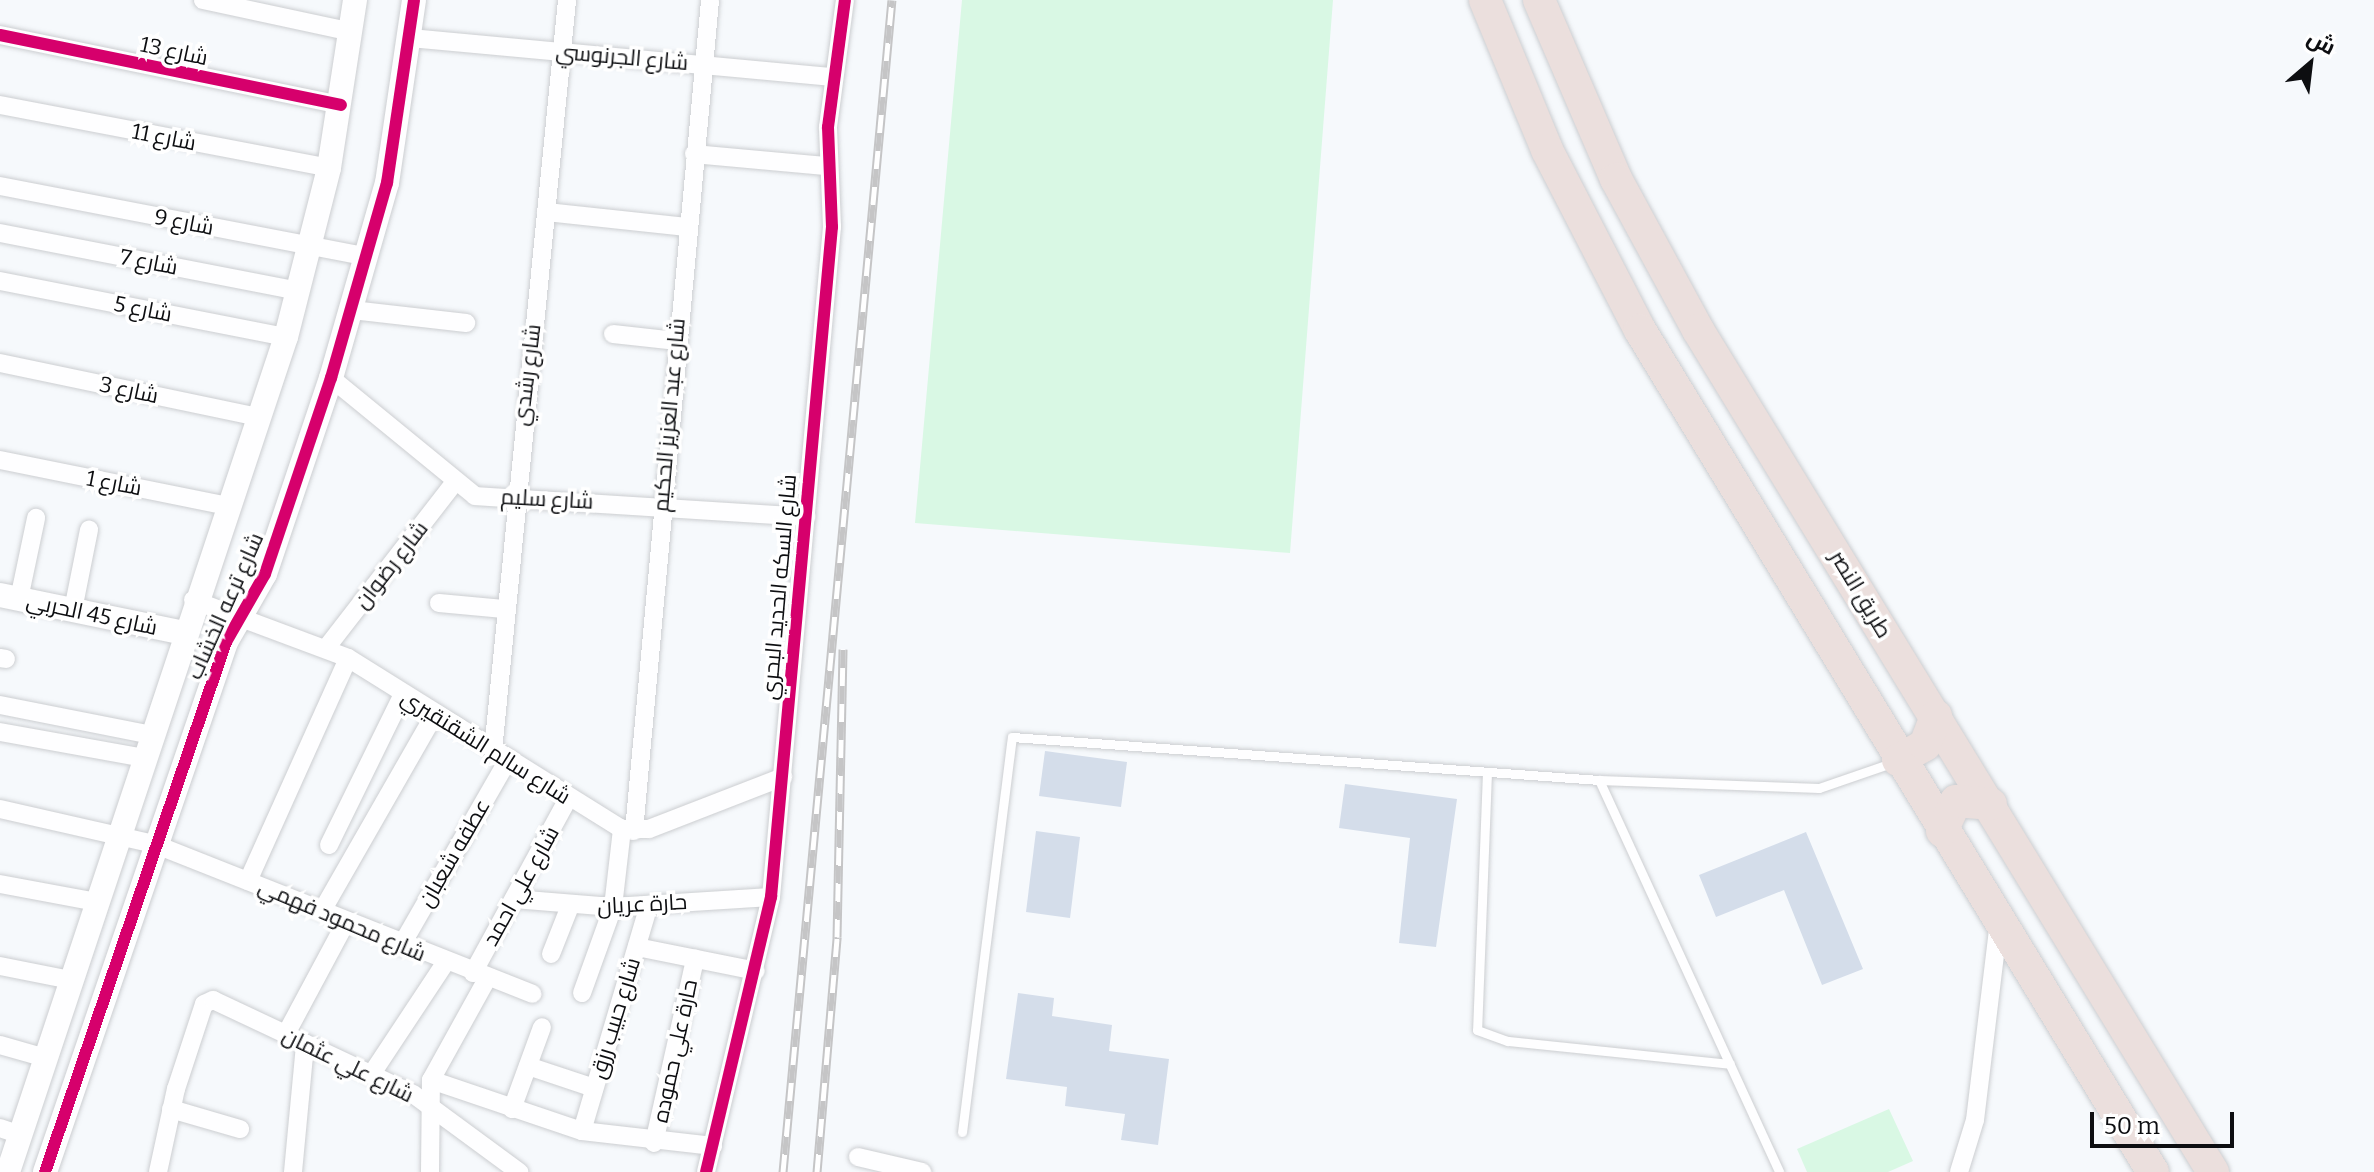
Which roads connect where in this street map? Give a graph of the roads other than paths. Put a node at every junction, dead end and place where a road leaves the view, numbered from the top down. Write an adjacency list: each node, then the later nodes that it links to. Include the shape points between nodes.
1 (203, 0): 9 (street)
2 (355, 0): 9 (street, شارع ترعه الخشاب)
3 (414, 0): 11 (street, شارع ترعه الخشاب)
4 (567, 0): 12 (street, شارع رشدي)
5 (710, 0): 13 (street, شارع عبد العزيز الحكيم)
6 (845, 0): 14 (street, شارع السكه الحديد البحري)
7 (1485, 0): 60 (highway, via 1591,241)
8 (1539, 0): 56 (highway, طريق النصر, via 1656,255)
9 (352, 32): 16 (street, شارع ترعه الخشاب)
10 (0, 35): 16 (street, شارع 13)
11 (411, 38): 12 (street, شارع الجرنوسي); 25 (street, شارع ترعه الخشاب)
12 (562, 52): 13 (street, شارع الجرنوسي); 21 (street, شارع رشدي)
13 (703, 65): 14 (street, شارع الجرنوسي); 17 (street, شارع عبد العزيز الحكيم)
14 (832, 77): 18 (street, شارع السكه الحديد البحري)
15 (0, 105): 19 (street, شارع 11)
16 (341, 105): 19 (street, شارع ترعه الخشاب)
17 (694, 154): 18 (street); 22 (street, شارع عبد العزيز الحكيم)
18 (827, 166): 41 (street, شارع السكه الحديد البحري, via 832,227)
19 (329, 168): 24 (street, شارع ترعه الخشاب)
20 (0, 186): 24 (street, شارع 9)
21 (546, 212): 22 (street); 38 (street, شارع رشدي)
22 (687, 227): 32 (street, شارع عبد العزيز الحكيم)
23 (0, 233): 27 (street, شارع 7)
24 (311, 247): 25 (street, شارع 9); 27 (street, شارع ترعه الخشاب)
25 (368, 257): 28 (street, شارع ترعه الخشاب)
26 (0, 281): 31 (street, شارع 5)
27 (299, 291): 31 (street, شارع ترعه الخشاب)
28 (352, 310): 29 (street); 34 (street, شارع ترعه الخشاب)
29 (466, 323)
30 (613, 334): 32 (street)
31 (286, 337): 35 (street, شارع ترعه الخشاب)
32 (676, 341): 40 (street, شارع عبد العزيز الحكيم)
33 (0, 363): 35 (street, شارع 3)
34 (331, 378): 37 (street, شارع سليم); 49 (street, شارع ترعه الخشاب)
35 (259, 417): 39 (street, شارع ترعه الخشاب)
36 (0, 460): 39 (street, شارع 1)
37 (455, 482): 38 (street, شارع سليم, via 475,496); 51 (street, شارع رضوان)
38 (513, 496): 40 (street, شارع سليم); 47 (street, شارع رشدي)
39 (228, 506): 45 (street, شارع ترعه الخشاب)
40 (660, 506): 41 (street, شارع سليم); 67 (street, شارع عبد العزيز الحكيم)
41 (806, 517): 62 (street, شارع السكه الحديد البحري)
42 (36, 518): 44 (street)
43 (89, 530): 48 (street)
44 (10, 597): 48 (street, شارع 45 الحربي)
45 (193, 600): 49 (street, شارع سالم الشقنقيري); 50 (street, شارع ترعه الخشاب)
46 (439, 603): 47 (street)
47 (504, 609): 59 (street, شارع رشدي)
48 (73, 610): 50 (street, شارع 45 الحربي)
49 (245, 616): 51 (street, شارع سالم الشقنقيري); 70 (street, شارع ترعه الخشاب, via 226,642)
50 (184, 633): 58 (street, شارع ترعه الخشاب)
51 (327, 647): 52 (street, شارع سالم الشقنقيري)
52 (348, 658): 53 (street, شارع سالم الشقنقيري); 72 (street)
53 (403, 694): 55 (street, شارع سالم الشقنقيري); 71 (street)
54 (0, 705): 58 (street)
55 (435, 714): 59 (street, شارع سالم الشقنقيري); 80 (street)
56 (1936, 716): 60 (highway, via 1925,745); 65 (highway, طريق النصر)
57 (0, 732): 58 (street)
58 (148, 746): 69 (street, شارع ترعه الخشاب)
59 (500, 756): 64 (street, شارع سالم الشقنقيري); 83 (street, عطفه شعبان)
60 (1898, 760): 63 (lane, via 1860,779 1819,788); 68 (highway)
61 (1487, 772): 63 (lane); 99 (lane, via 1477,1030 1508,1041); 110 (lane, via 1012,737)
62 (783, 777): 67 (street); 74 (street, شارع السكه الحديد البحري)
63 (1599, 780): 99 (lane)
64 (568, 799): 67 (street, شارع سالم الشقنقيري); 75 (street, شارع علي احمد)
65 (1991, 804): 68 (highway, via 1956,801); 125 (highway, طريق النصر)
66 (0, 809): 69 (street, شارع محمود فهمي)
67 (628, 830): 79 (street, شارع عبد العزيز الحكيم)
68 (1942, 831): 82 (highway)
69 (119, 833): 70 (street, شارع محمود فهمي); 76 (street, شارع ترعه الخشاب)
70 (154, 844): 72 (street, شارع محمود فهمي); 115 (street, شارع ترعه الخشاب)
71 (329, 845)
72 (248, 881): 80 (street, شارع محمود فهمي)
73 (0, 884): 76 (street)
74 (771, 897): 77 (street, حارة عريان); 89 (street, شارع السكه الحديد البحري)
75 (514, 899): 78 (street, حارة عريان); 90 (street, شارع علي احمد)
76 (97, 902): 91 (street, شارع ترعه الخشاب)
77 (649, 905): 79 (street, حارة عريان); 84 (street, شارع حبيب رزق)
78 (570, 906): 79 (street, حارة عريان); 85 (street)
79 (613, 907): 92 (street, شارع عبد العزيز الحكيم)
80 (322, 911): 81 (street, شارع محمود فهمي)
81 (346, 922): 83 (street, شارع محمود فهمي); 95 (street)
82 (1999, 922): 123 (street, via 1975,1120); 124 (highway)
83 (401, 946): 87 (street, شارع محمود فهمي)
84 (637, 947): 86 (street); 103 (street, شارع حبيب رزق)
85 (551, 954)
86 (695, 959): 89 (street); 111 (street, حارة علي حموده)
87 (445, 963): 90 (street, شارع محمود فهمي); 101 (street)
88 (0, 966): 91 (street)
89 (756, 971): 112 (street, شارع السكه الحديد البحري)
90 (480, 976): 93 (street, شارع محمود فهمي); 102 (street, شارع علي احمد)
91 (71, 980): 98 (street, شارع ترعه الخشاب)
92 (582, 993)
93 (532, 994)
94 (542, 1027): 100 (street)
95 (286, 1034): 96 (street, شارع علي عثمان); 104 (street, شارع علي عثمان, via 208,1001)
96 (305, 1044): 101 (street, شارع علي عثمان); 117 (street)
97 (0, 1045): 98 (street)
98 (46, 1058): 109 (street, شارع ترعه الخشاب)
99 (1730, 1064): 122 (lane)
100 (528, 1066): 103 (street); 105 (street)
101 (371, 1075): 106 (street, شارع علي عثمان, via 413,1094)
102 (431, 1080): 105 (street); 106 (street)
103 (594, 1088): 108 (street, شارع حبيب رزق)
104 (171, 1109): 107 (street); 116 (street)
105 (512, 1109): 108 (street)
106 (433, 1115): 118 (street); 119 (street, شارع علي عثمان, via 483,1141)
107 (240, 1129)
108 (582, 1131): 111 (street)
109 (10, 1132): 114 (street, شارع ترعه الخشاب)
110 (962, 1132)
111 (654, 1143): 112 (street)
112 (713, 1146): 120 (street, شارع السكه الحديد البحري)
113 (858, 1157): 121 (street)
114 (8, 1172)
115 (45, 1172)
116 (158, 1172)
117 (293, 1172)
118 (430, 1172)
119 (519, 1172)
120 (706, 1172)
121 (922, 1172)
122 (1779, 1172)
123 (1959, 1172)
124 (2153, 1172)
125 (2213, 1172)

